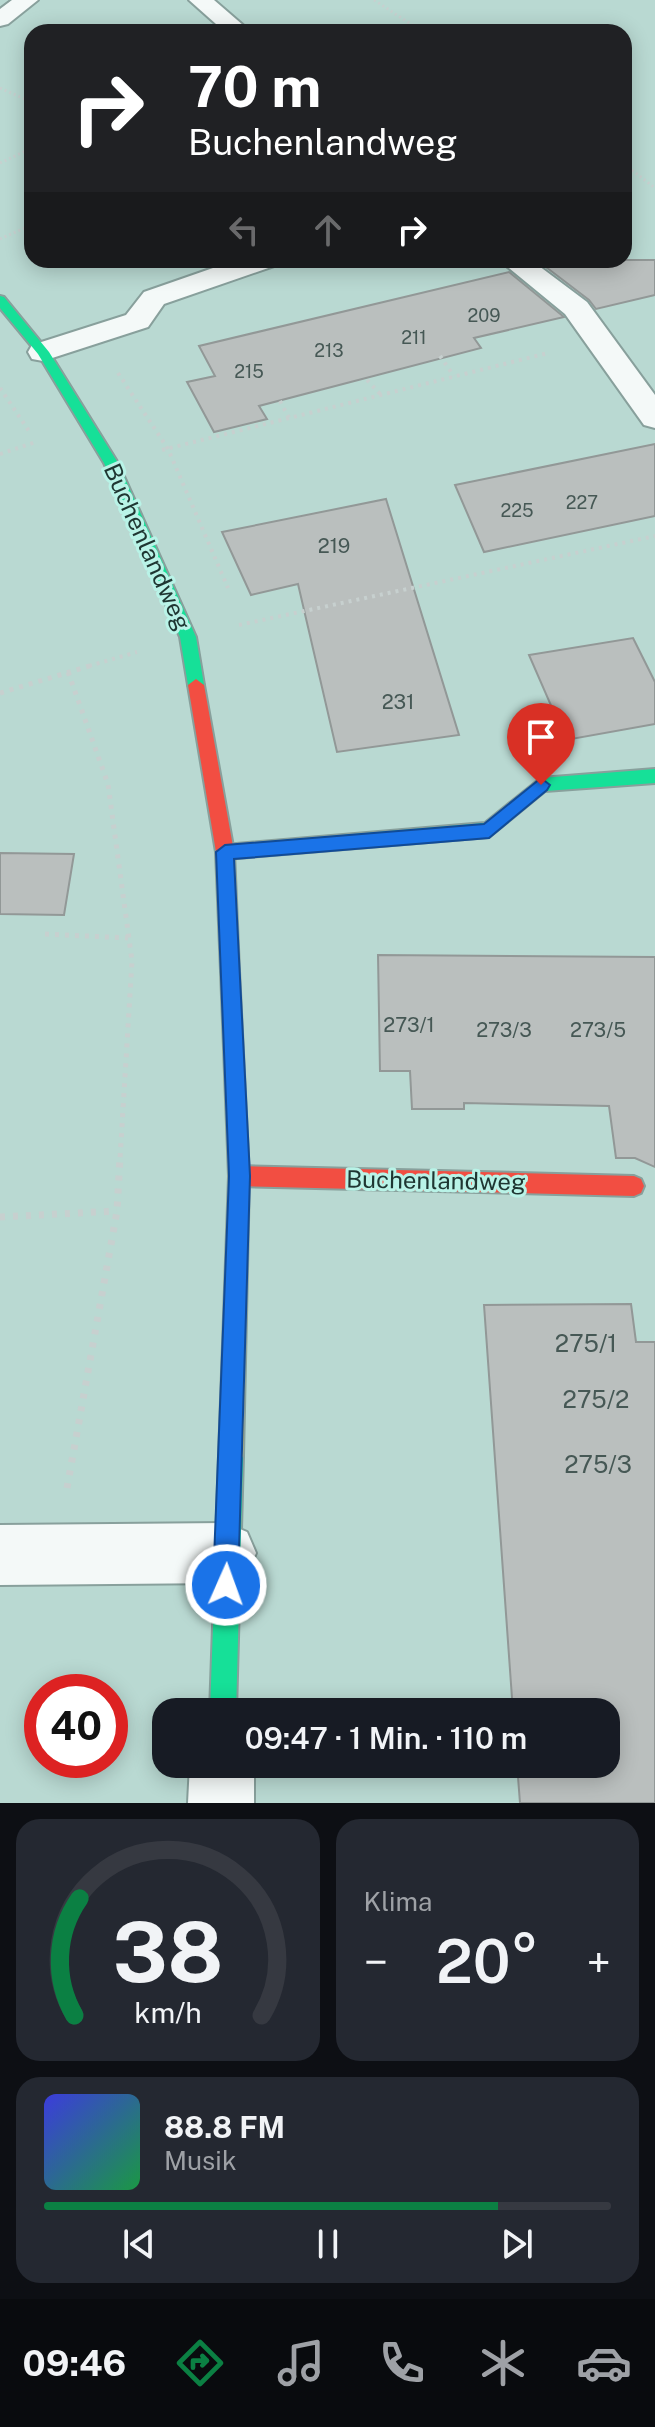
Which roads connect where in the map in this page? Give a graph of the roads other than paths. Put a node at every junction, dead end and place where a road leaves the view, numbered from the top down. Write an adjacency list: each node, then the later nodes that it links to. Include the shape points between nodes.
1 (27, 0): 3 (street)
2 (200, 0): 4 (street)
3 (0, 19)
4 (229, 24)
5 (241, 268): 8 (street, via 154,298 137,321)
6 (524, 268): 9 (street, via 576,308)
7 (0, 300): 8 (street, Buchenlandweg)
8 (43, 352): 11 (street, Buchenlandweg, via 111,463 188,637)
9 (655, 418)
10 (655, 776): 11 (street, via 541,785 489,830)
11 (225, 852): 12 (street, Buchenlandweg)
12 (239, 1176): 13 (street, Buchenlandweg); 14 (street, Buchenlandweg)
13 (634, 1186)
14 (226, 1553): 15 (street); 16 (street, Buchenlandweg)
15 (0, 1555)
16 (223, 1698)
17 (222, 1778): 18 (street)
18 (221, 1803)

